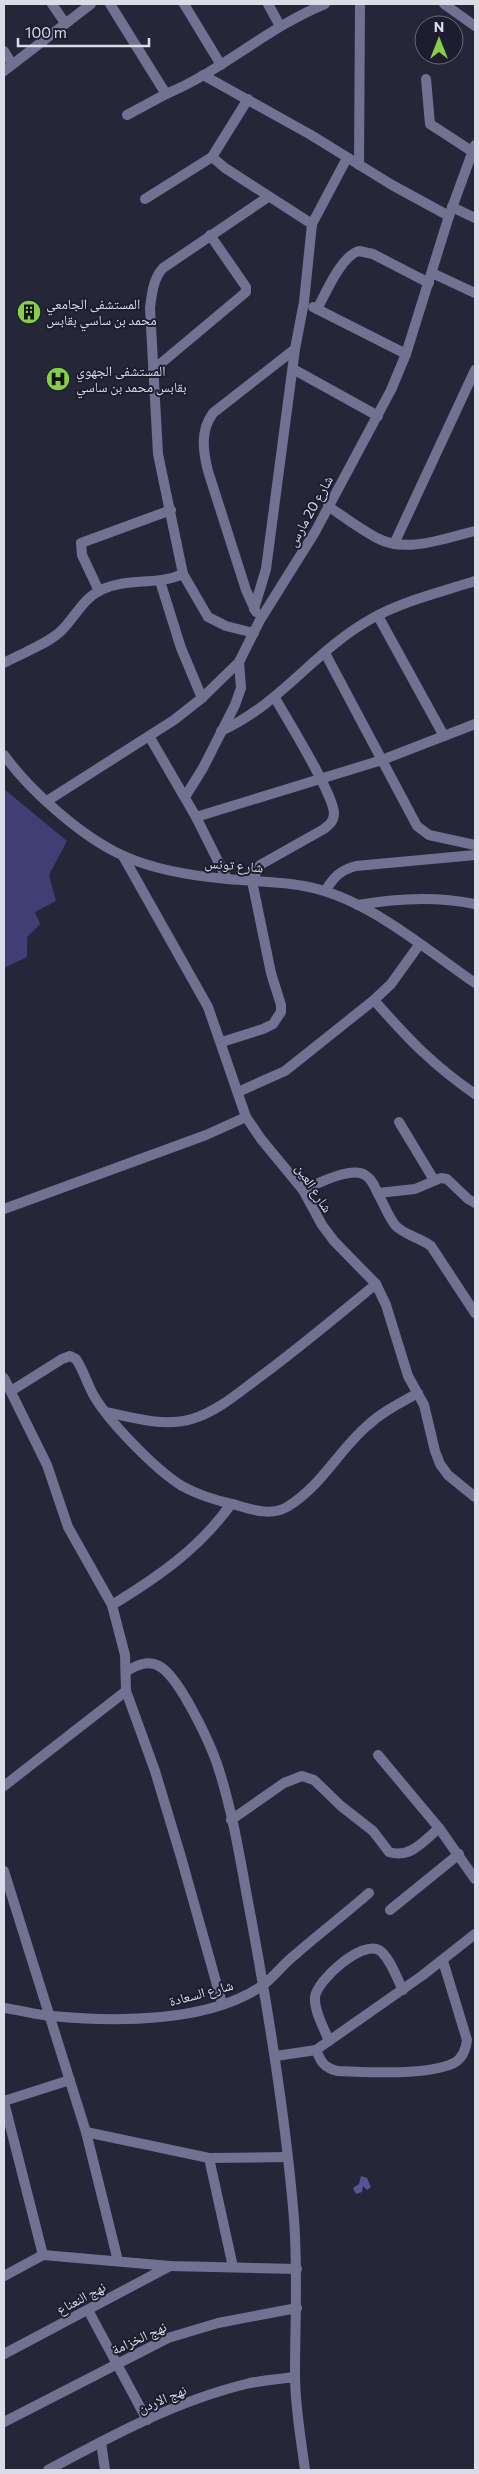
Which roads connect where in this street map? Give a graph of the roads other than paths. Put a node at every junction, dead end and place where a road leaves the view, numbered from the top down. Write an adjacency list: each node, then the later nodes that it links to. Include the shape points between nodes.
1 (52, 4): 9 (street)
2 (91, 4): 9 (street)
3 (110, 4): 18 (street)
4 (184, 4): 14 (street)
5 (268, 4): 10 (street)
6 (325, 4): 10 (street)
7 (360, 4): 24 (street)
8 (444, 4): 11 (street)
9 (65, 22): 13 (street)
10 (280, 26): 14 (street)
11 (475, 26)
12 (4, 51): 13 (street)
13 (12, 64): 15 (street)
14 (221, 65): 16 (street)
15 (4, 71)
16 (203, 75): 18 (street); 19 (street)
17 (426, 79): 21 (street, via 430,124)
18 (166, 94): 20 (street)
19 (248, 99): 22 (street); 23 (street)
20 (127, 115)
21 (474, 148): 27 (street, شارع 20 مارس)
22 (212, 158): 25 (street); 26 (street)
23 (347, 158): 24 (street); 29 (street)
24 (359, 165): 27 (street)
25 (268, 197): 29 (street); 30 (street)
26 (145, 199)
27 (451, 212): 28 (street); 31 (street, شارع 20 مارس)
28 (475, 218)
29 (312, 224): 33 (street)
30 (210, 235): 38 (street, via 157,274 150,308); 38 (street, via 245,285 246,292)
31 (431, 278): 32 (street); 34 (street, via 359,251 342,265); 36 (street, شارع 20 مارس)
32 (475, 293)
33 (304, 302): 34 (street); 35 (street)
34 (317, 309): 36 (street)
35 (295, 349): 37 (street); 49 (street, via 213,413 206,422 204,453 208,472)
36 (406, 354): 40 (street, شارع 20 مارس)
37 (293, 369): 40 (street); 49 (street, via 266,569)
38 (153, 370): 42 (street, via 158,454)
39 (474, 374): 44 (street)
40 (378, 416): 41 (street, شارع 20 مارس)
41 (328, 506): 44 (street, via 378,539); 51 (street, شارع 20 مارس, via 294,568)
42 (171, 510): 45 (street); 48 (street, via 81,542 82,556)
43 (475, 531): 44 (street, via 421,544)
44 (394, 544)
45 (183, 574): 46 (street); 52 (street, via 208,617 226,626)
46 (160, 581): 48 (street, via 132,581); 56 (street, via 181,648)
47 (475, 581): 50 (street)
48 (99, 591): 54 (street, via 79,607 52,638)
49 (254, 609): 51 (street)
50 (378, 616): 53 (street); 61 (street)
51 (260, 620): 52 (street, شارع 20 مارس)
52 (254, 633): 55 (street, شارع 20 مارس)
53 (325, 653): 57 (street); 63 (street)
54 (4, 662)
55 (240, 662): 56 (street, شارع 20 مارس); 59 (street, via 241,688)
56 (202, 698): 60 (street, شارع 20 مارس)
57 (275, 698): 59 (street, via 248,718); 64 (street)
58 (475, 724): 61 (street)
59 (221, 731): 65 (street)
60 (149, 736): 65 (street); 66 (street, شارع 20 مارس)
61 (444, 736): 63 (street)
62 (4, 755): 66 (street, شارع تونس)
63 (382, 760): 64 (street); 68 (street, via 422,832)
64 (320, 779): 67 (street); 72 (street, via 333,808 332,822 260,865)
65 (185, 797): 67 (street)
66 (47, 801): 70 (street, شارع تونس, via 90,837)
67 (196, 817): 71 (street)
68 (475, 845)
69 (475, 855): 73 (street, via 356,866 344,869 334,877)
70 (123, 856): 71 (street, شارع تونس, via 170,870); 79 (street, شارع العين, via 208,1007)
71 (226, 879): 72 (street, شارع تونس)
72 (252, 881): 73 (street, شارع تونس, via 300,885); 79 (street, via 281,1012 273,1024)
73 (325, 891): 75 (street, شارع تونس)
74 (475, 904): 75 (street, via 440,898 413,898)
75 (358, 905): 76 (street, شارع تونس)
76 (419, 945): 77 (street, شارع تونس); 78 (street, via 391,984)
77 (475, 984)
78 (374, 1000): 80 (street, via 285,1071); 81 (street, via 438,1068)
79 (222, 1042): 80 (street, شارع العين)
80 (238, 1092): 82 (street, شارع العين)
81 (475, 1094)
82 (246, 1117): 85 (street, شارع العين); 88 (street)
83 (399, 1122): 84 (street)
84 (434, 1180): 86 (street, via 414,1189); 87 (street, via 446,1179)
85 (302, 1190): 86 (street, via 356,1172 365,1174); 89 (street, شارع العين, via 328,1233)
86 (378, 1193): 90 (street, via 395,1226 431,1246)
87 (475, 1203)
88 (4, 1209)
89 (376, 1284): 93 (street, شارع العين, via 386,1305 408,1376); 94 (street, via 303,1344 215,1409 192,1420 164,1422)
90 (475, 1313)
91 (4, 1378): 92 (street)
92 (11, 1391): 94 (street, via 70,1356 80,1365); 97 (street, via 47,1465 68,1527)
93 (418, 1393): 95 (street, شارع العين, via 429,1420 440,1464 448,1475); 96 (street, via 366,1426 321,1479 288,1506 276,1512)
94 (106, 1412): 96 (street, via 159,1468 182,1486)
95 (475, 1496)
96 (231, 1504): 97 (street, via 191,1550 152,1581)
97 (112, 1605): 98 (street)
98 (127, 1670): 99 (street); 102 (street, via 151,1663 160,1666 178,1687 219,1769)
99 (126, 1691): 101 (street); 113 (street, via 176,1838)
100 (378, 1755): 103 (street)
101 (4, 1786)
102 (231, 1820): 103 (street, via 284,1783 302,1776 314,1780 373,1831 389,1852 404,1855 411,1852); 111 (street)
103 (439, 1828): 104 (street)
104 (459, 1854): 106 (street); 108 (street)
105 (4, 1871): 115 (street)
106 (475, 1879)
107 (369, 1893): 111 (street, شارع السعادة)
108 (390, 1910)
109 (475, 1934): 110 (street)
110 (442, 1961): 112 (street); 117 (street, via 467,2040 466,2049 455,2062 413,2070 338,2071 322,2064)
111 (263, 1984): 113 (street, شارع السعادة); 118 (street)
112 (403, 1990): 116 (street); 116 (street, via 378,1949 370,1948 350,1957 325,1979 315,1996)
113 (222, 2003): 115 (street, شارع السعادة, via 162,2017)
114 (4, 2008): 115 (street, شارع السعادة)
115 (50, 2016): 119 (street)
116 (329, 2041): 117 (street)
117 (316, 2050): 118 (street)
118 (276, 2056): 122 (street)
119 (70, 2080): 120 (street); 121 (street)
120 (4, 2101): 124 (street)
121 (86, 2132): 123 (street); 125 (street)
122 (287, 2157): 123 (street); 128 (street)
123 (209, 2158): 127 (street)
124 (43, 2255): 125 (street); 129 (street)
125 (118, 2261): 126 (street)
126 (170, 2266): 127 (street); 131 (street, نهج النعناع)
127 (233, 2268): 128 (street)
128 (297, 2269): 130 (street)
129 (4, 2276)
130 (297, 2308): 133 (street, نهج الخزامة, via 189,2331 143,2349); 134 (street)
131 (88, 2310): 132 (street, نهج النعناع); 133 (street)
132 (4, 2354)
133 (116, 2364): 135 (street); 136 (street, نهج الخزامة)
134 (295, 2377): 135 (street, نهج الاردن, via 247,2384 193,2400); 140 (street)
135 (147, 2420): 137 (street, نهج الاردن)
136 (4, 2422)
137 (101, 2442): 138 (street, نهج الاردن); 139 (street)
138 (48, 2470)
139 (105, 2470)
140 (305, 2470)

